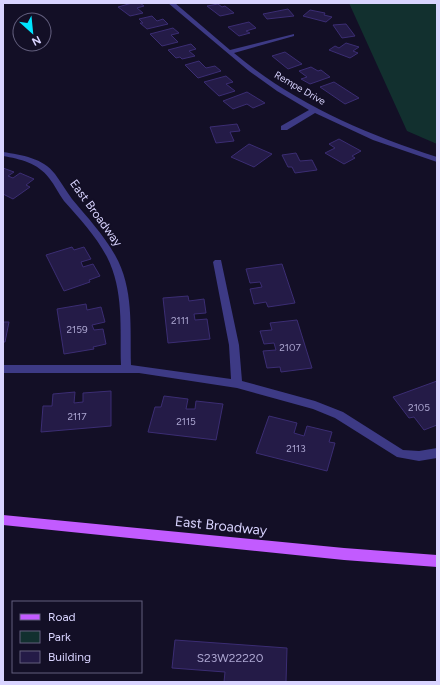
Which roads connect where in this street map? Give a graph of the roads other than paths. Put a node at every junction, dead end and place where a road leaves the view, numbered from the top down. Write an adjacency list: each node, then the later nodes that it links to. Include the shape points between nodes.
1 (171, 3): 3 (street, Rempe Drive)
2 (292, 35): 3 (street)
3 (230, 52): 4 (street, Rempe Drive, via 280,90)
4 (315, 110): 5 (street); 7 (street, Rempe Drive, via 343,124)
5 (284, 128)
6 (3, 154): 10 (street, East Broadway, via 32,161 49,172 95,231 114,261 120,279 124,308)
7 (437, 160)
8 (218, 262): 11 (street, via 231,330)
9 (3, 369): 10 (street)
10 (126, 370): 11 (street, via 140,369)
11 (237, 384): 12 (street, via 316,405 340,415 401,454 419,456)
12 (437, 453)
13 (3, 520): 14 (main road, East Broadway)
14 (437, 561)

